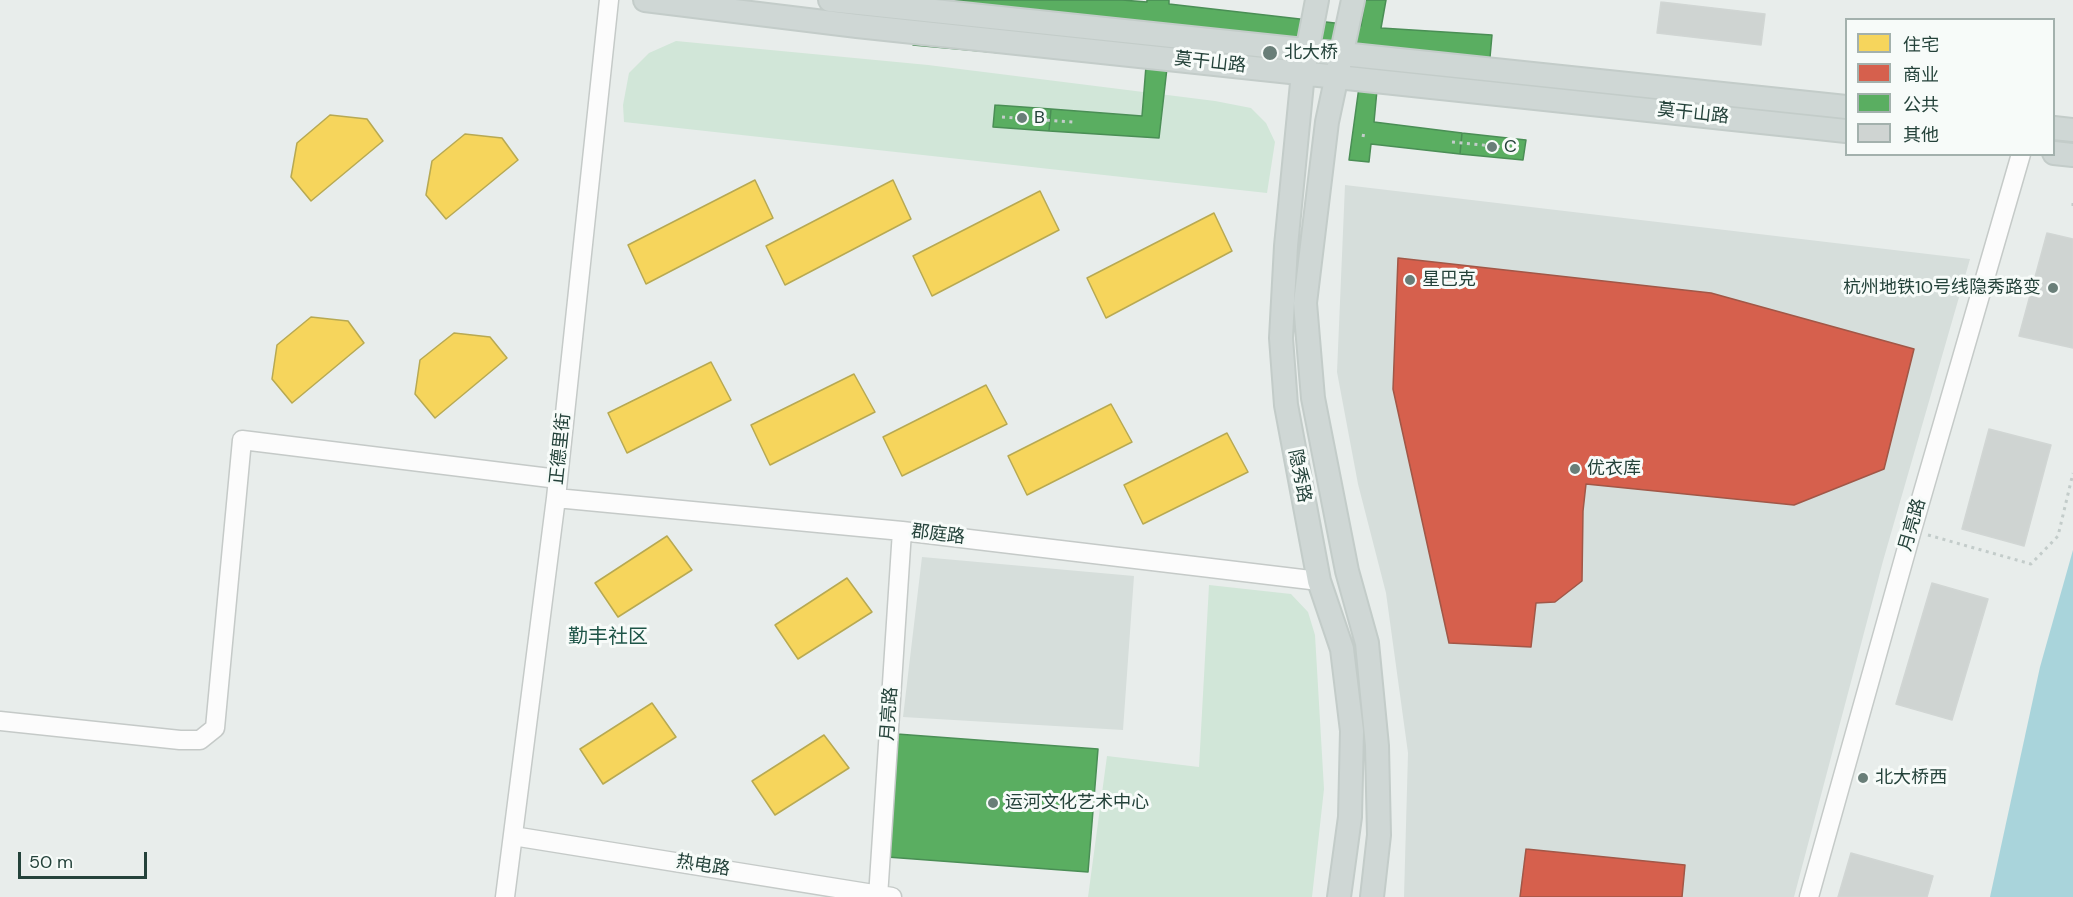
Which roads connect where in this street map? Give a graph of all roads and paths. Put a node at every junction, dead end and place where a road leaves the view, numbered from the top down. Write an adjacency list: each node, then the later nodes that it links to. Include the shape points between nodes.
1 (609, 0): 26 (street, 正德里街)
2 (645, 0): 8 (main road, 莫干山路)
3 (830, 0): 6 (main road, 莫干山路)
4 (1317, 0): 6 (main road, 隐秀路)
5 (1353, 0): 7 (main road, 隐秀路)
6 (1306, 50): 7 (main road, 莫干山路); 8 (main road, 隐秀路)
7 (1341, 54): 9 (main road, 隐秀路); 10 (main road, 莫干山路)
8 (1303, 73): 9 (main road, 莫干山路); 30 (main road, 隐秀路, via 1281,338 1286,405)
9 (1336, 76): 14 (main road, 莫干山路); 36 (main road, 隐秀路, via 1305,303 1312,398 1347,571 1367,643 1377,746 1379,835)
10 (1845, 107)
11 (1002, 117): 12 (path)
12 (1073, 122)
13 (2055, 128): 15 (main road)
14 (1845, 130)
15 (2073, 130)
16 (1364, 132): 17 (path)
17 (1363, 137)
18 (1452, 142): 19 (path)
19 (1504, 147)
20 (2055, 153): 21 (main road)
21 (2073, 155)
22 (2020, 156): 28 (street, 月亮路)
23 (2073, 203): 24 (path)
24 (2073, 209)
25 (2073, 473): 28 (path, via 2058,536 2031,564)
26 (558, 479): 27 (street, 正德里街); 31 (street, via 242,440 215,728 200,740 180,740)
27 (556, 498): 29 (street, 郡庭路); 32 (street, 正德里街)
28 (1912, 530): 37 (street, 月亮路)
29 (902, 531): 30 (street, 郡庭路); 33 (street, 月亮路)
30 (1318, 581): 35 (main road, 隐秀路, via 1342,649 1352,731 1350,817)
31 (0, 721)
32 (513, 836): 33 (street, 热电路); 34 (street, 正德里街)
33 (883, 896)
34 (505, 897)
35 (1339, 897)
36 (1372, 897)
37 (1809, 897)

